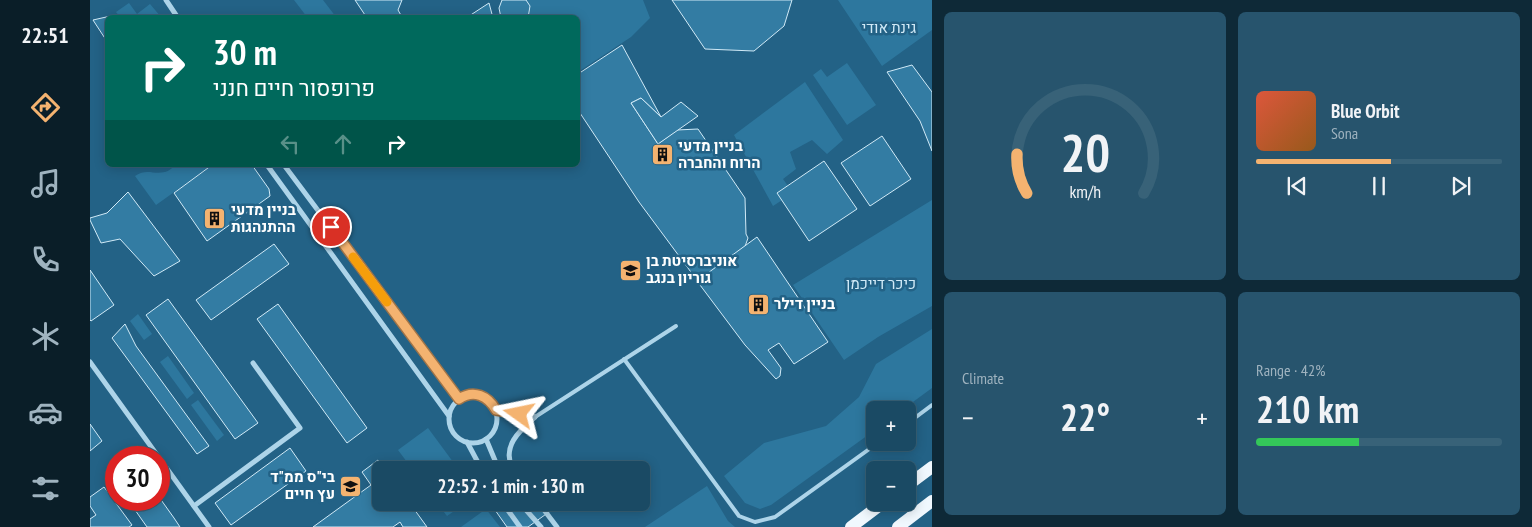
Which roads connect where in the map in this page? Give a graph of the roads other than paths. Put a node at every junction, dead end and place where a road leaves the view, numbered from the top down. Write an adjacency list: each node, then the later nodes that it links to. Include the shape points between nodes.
1 (166, 0): 2 (street)
2 (176, 15)
3 (268, 167): 12 (street)
4 (285, 167): 9 (street)
5 (676, 326): 6 (lane)
6 (624, 359): 13 (lane); 18 (lane, via 739,516 755,522 774,517)
7 (90, 362): 17 (street)
8 (253, 363): 26 (street, via 300,428)
9 (459, 399): 11 (street, via 470,394 478,395 492,403); 12 (street)
10 (932, 405): 14 (lane)
11 (496, 410): 13 (street); 15 (street, via 496,426)
12 (449, 416): 16 (street, via 451,430)
13 (535, 417): 21 (street, via 518,432 511,445)
14 (916, 417)
15 (486, 439): 16 (street, via 477,443); 20 (street)
16 (467, 442): 19 (street)
17 (150, 446)
18 (866, 451)
19 (477, 461)
20 (495, 461)
21 (509, 461)
22 (932, 467): 24 (main road)
23 (170, 473): 26 (street)
24 (916, 479)
25 (932, 501): 36 (main road)
26 (194, 506): 31 (street)
27 (508, 511): 32 (street)
28 (527, 511): 33 (street)
29 (545, 511): 34 (street)
30 (872, 511): 35 (main road)
31 (209, 527)
32 (520, 527)
33 (541, 527)
34 (557, 527)
35 (851, 527)
36 (898, 527)

